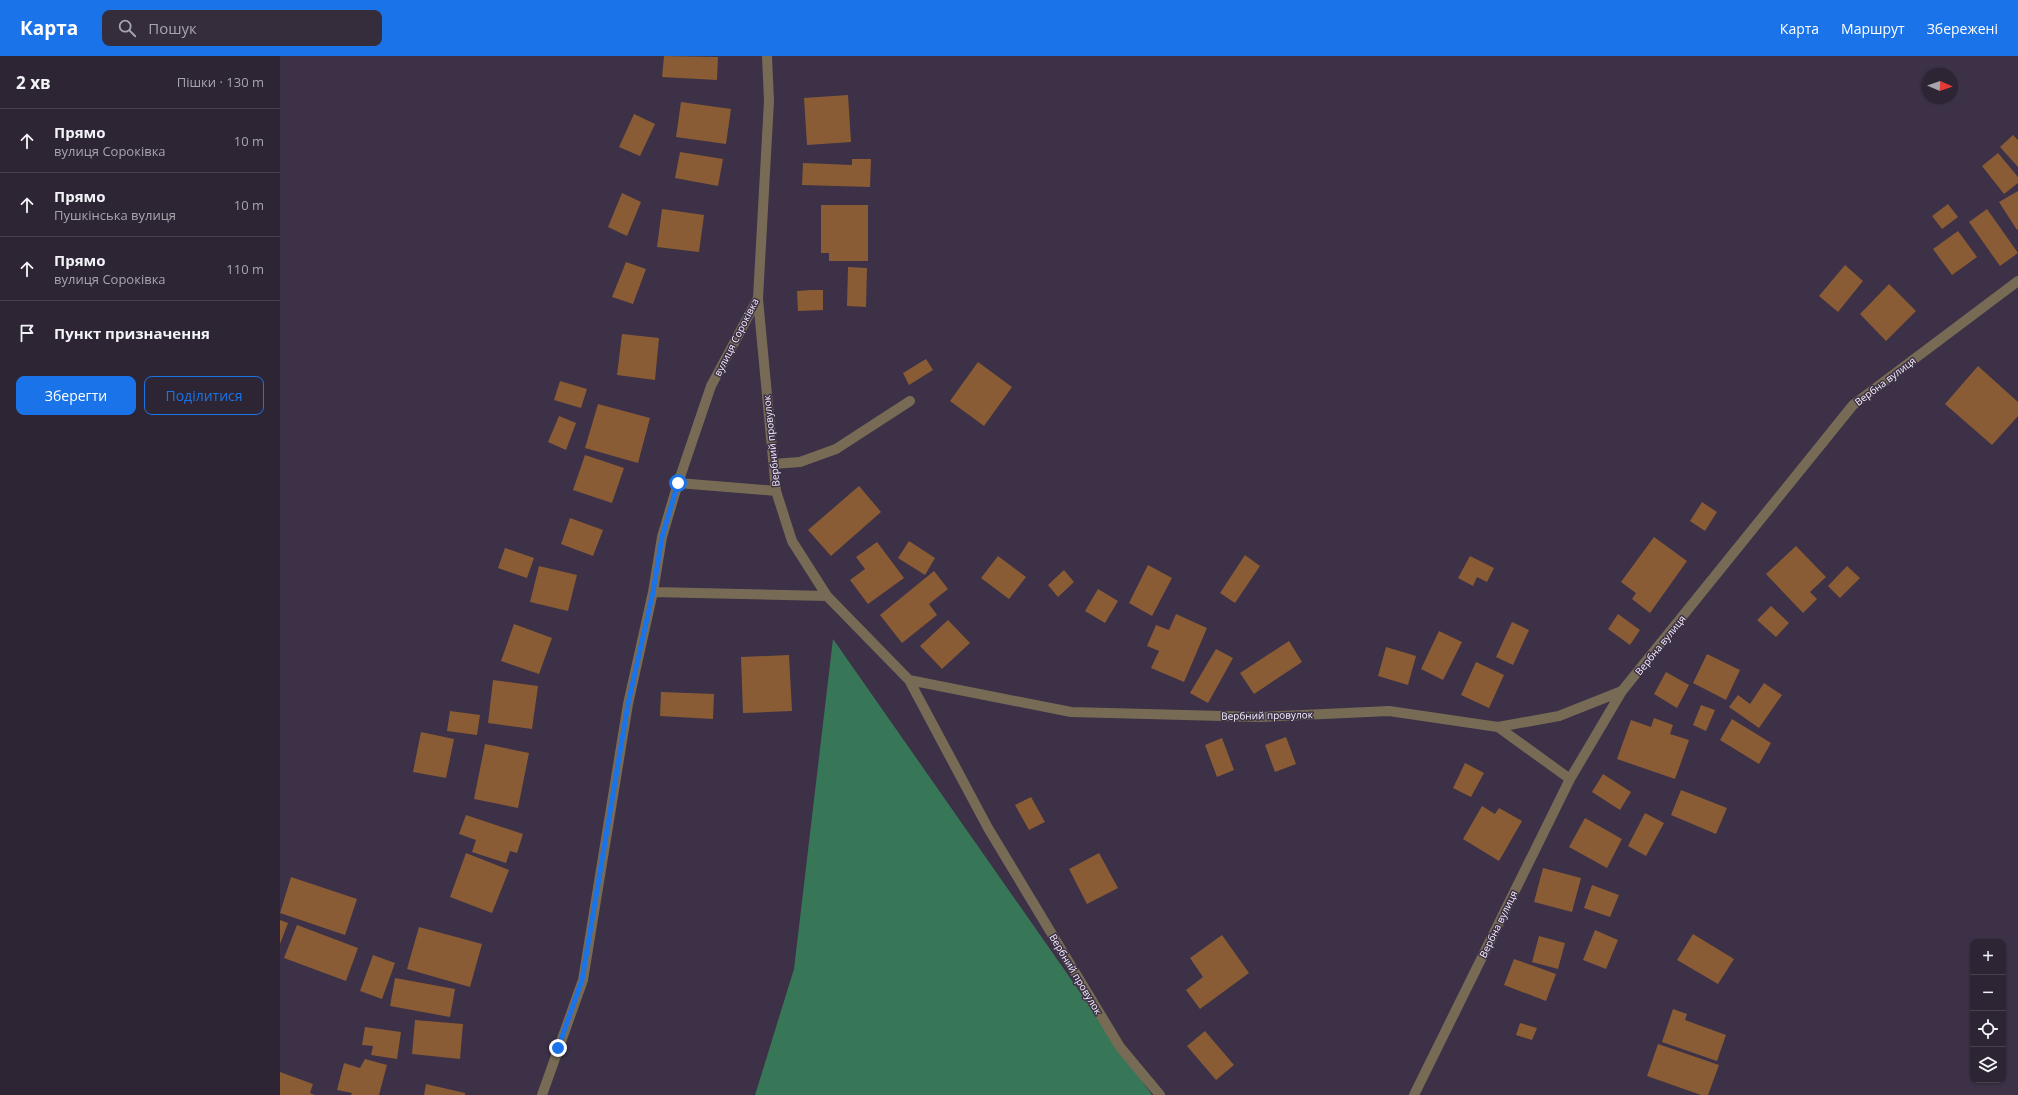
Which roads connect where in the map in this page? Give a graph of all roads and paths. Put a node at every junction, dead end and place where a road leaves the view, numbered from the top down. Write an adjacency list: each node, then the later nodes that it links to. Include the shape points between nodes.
1 (767, 56): 3 (street, вулиця Сороківка, via 769,101)
2 (2018, 281): 11 (street, Вербна вулиця, via 1853,405)
3 (758, 298): 5 (street, Вербний провулок); 6 (street, вулиця Сороківка, via 711,386)
4 (910, 402): 5 (street, via 836,449 800,462)
5 (774, 464): 7 (street, Вербний провулок)
6 (678, 483): 7 (street); 8 (street, вулиця Сороківка, via 662,537)
7 (776, 491): 9 (street, Вербний провулок, via 792,541)
8 (653, 592): 9 (street); 14 (street, via 628,704 582,980)
9 (827, 596): 10 (street, Вербний провулок)
10 (909, 680): 12 (street, Вербний провулок, via 1071,712 1260,717 1388,711); 15 (street, Вербний провулок, via 988,828 1120,1047)
11 (1622, 691): 12 (street, Вербний провулок, via 1558,716); 13 (street, Вербна вулиця)
12 (1498, 727): 13 (street)
13 (1570, 779): 16 (street, Вербна вулиця)
14 (542, 1095)
15 (1160, 1095)
16 (1414, 1095)

